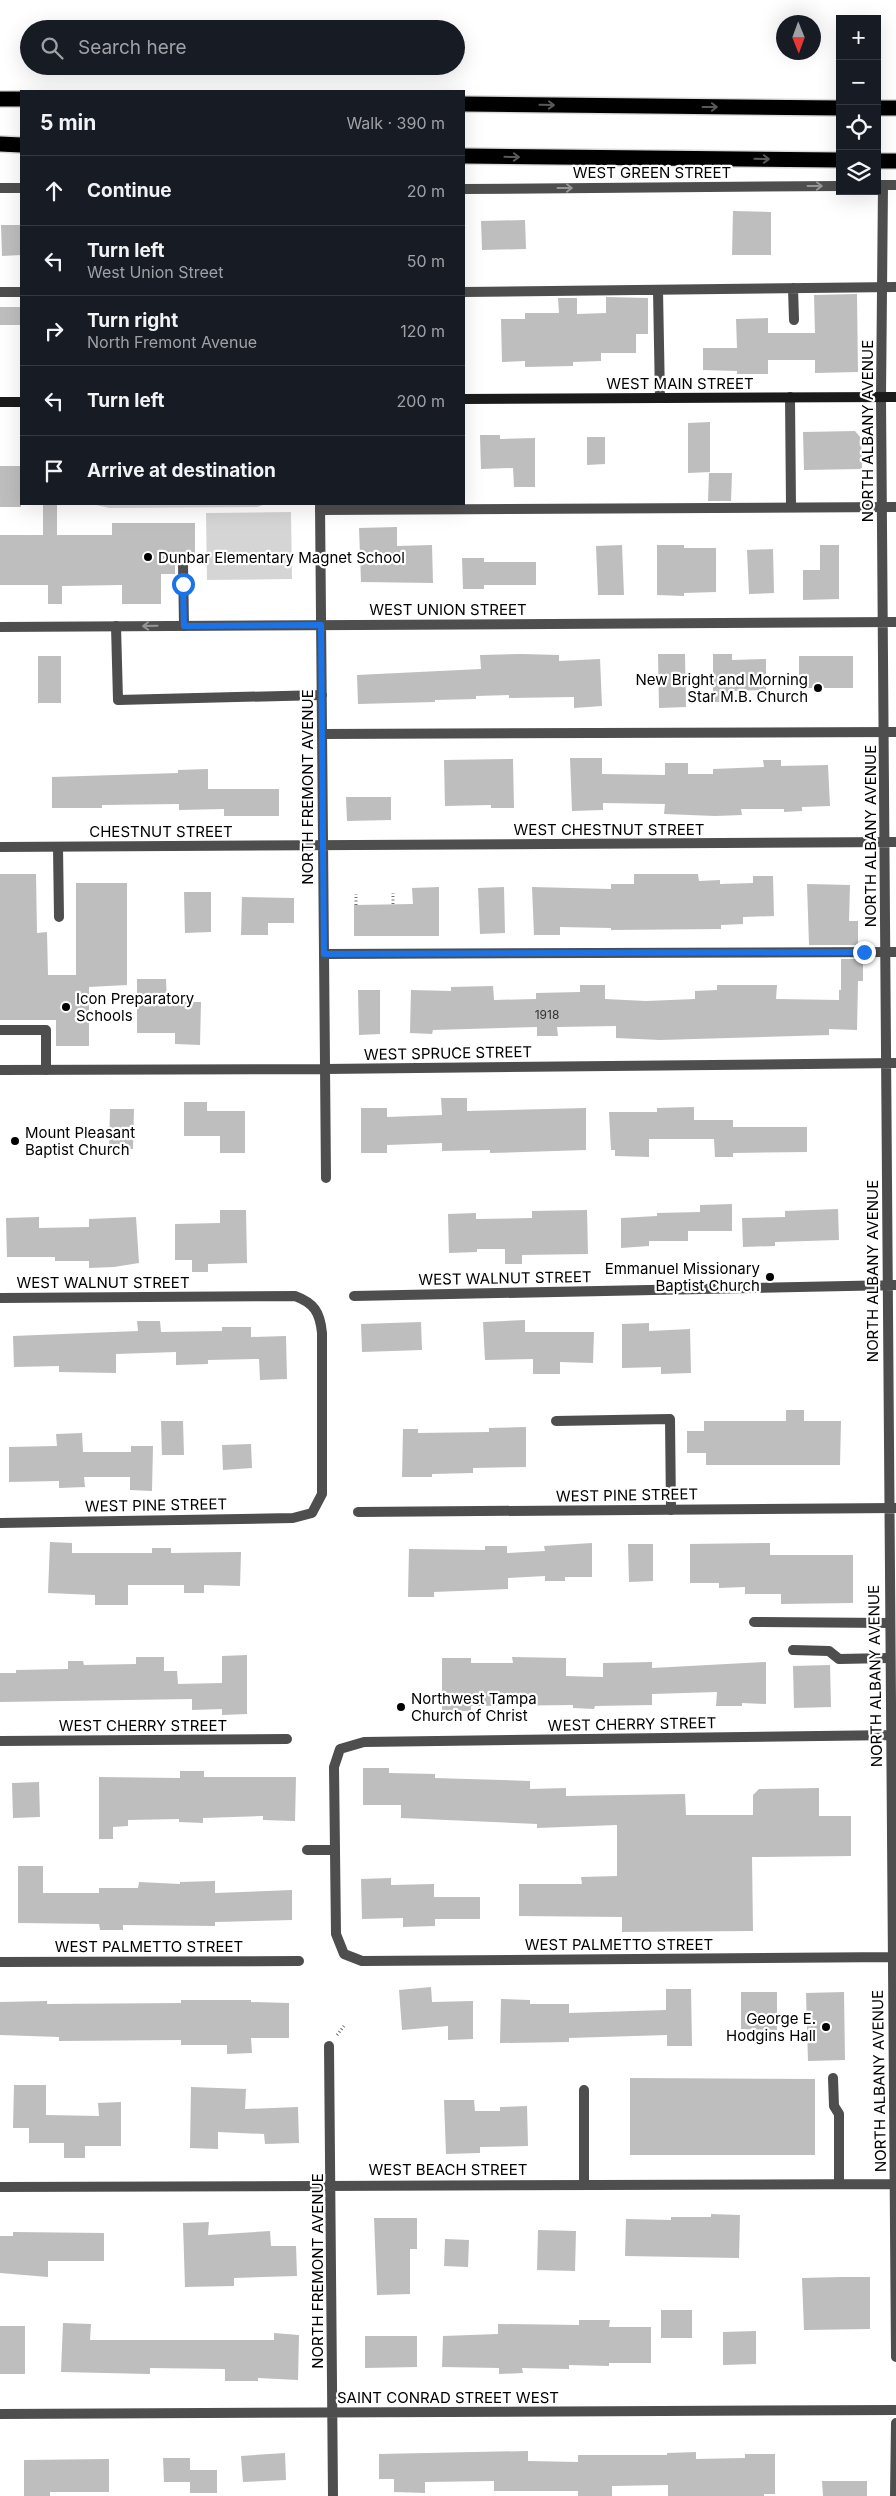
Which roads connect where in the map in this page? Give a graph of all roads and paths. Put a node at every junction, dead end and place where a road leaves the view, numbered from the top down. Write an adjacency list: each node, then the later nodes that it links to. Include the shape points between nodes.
1 (0, 99): 2 (highway)
2 (20, 99)
3 (465, 104): 4 (highway, one-way to 4)
4 (836, 108)
5 (881, 108): 6 (highway)
6 (896, 108)
7 (0, 144): 8 (highway)
8 (20, 145)
9 (465, 156): 10 (highway, one-way to 10)
10 (836, 160)
11 (881, 161): 12 (highway)
12 (896, 161)
13 (881, 185): 14 (street)
14 (896, 185)
15 (836, 186): 18 (street, WEST GREEN STREET, one-way to 15)
16 (0, 188): 17 (street)
17 (20, 188)
18 (465, 189)
19 (880, 195): 20 (street, NORTH ALBANY AVENUE)
20 (881, 287): 21 (street); 22 (street); 29 (street, NORTH ALBANY AVENUE)
21 (896, 287)
22 (794, 288): 23 (street); 27 (street)
23 (658, 290): 26 (street); 31 (street)
24 (0, 292): 25 (street)
25 (20, 292)
26 (465, 292)
27 (794, 320)
28 (790, 397): 29 (street, WEST MAIN STREET); 31 (street, WEST MAIN STREET); 36 (street)
29 (881, 397): 30 (street, WEST MAIN STREET); 37 (street, NORTH ALBANY AVENUE)
30 (896, 397)
31 (660, 398): 32 (street, WEST MAIN STREET)
32 (465, 399)
33 (0, 402): 34 (street)
34 (20, 402)
35 (320, 507): 36 (street); 42 (street, NORTH FREMONT AVENUE)
36 (791, 507): 37 (street)
37 (882, 507): 38 (street); 40 (street, NORTH ALBANY AVENUE)
38 (896, 507)
39 (183, 562): 44 (street)
40 (883, 622): 41 (street, WEST UNION STREET); 42 (street, WEST UNION STREET); 47 (street, NORTH ALBANY AVENUE)
41 (896, 622)
42 (321, 625): 44 (street, WEST UNION STREET); 46 (street, NORTH FREMONT AVENUE)
43 (116, 626): 44 (street, WEST UNION STREET, one-way to 43); 45 (street, WEST UNION STREET); 46 (street, via 118,700)
44 (184, 626)
45 (0, 627)
46 (322, 695): 49 (street, NORTH FREMONT AVENUE)
47 (884, 732): 48 (street); 49 (street); 50 (street, NORTH ALBANY AVENUE)
48 (896, 732)
49 (322, 734): 51 (street, NORTH FREMONT AVENUE)
50 (891, 842): 51 (street, WEST CHESTNUT STREET); 59 (street, NORTH ALBANY AVENUE)
51 (322, 845): 53 (street, CHESTNUT STREET); 60 (street, NORTH FREMONT AVENUE)
52 (0, 847): 53 (street, CHESTNUT STREET)
53 (58, 847): 58 (street)
54 (393, 893): 56 (path)
55 (356, 894): 57 (path)
56 (393, 904)
57 (356, 905)
58 (58, 917)
59 (891, 952): 60 (street); 62 (street, NORTH ALBANY AVENUE)
60 (324, 954): 63 (street, NORTH FREMONT AVENUE)
61 (0, 1030): 65 (street, via 46,1030)
62 (891, 1063): 63 (street, WEST SPRUCE STREET); 66 (street, NORTH ALBANY AVENUE)
63 (325, 1069): 65 (street, WEST SPRUCE STREET); 67 (street, NORTH FREMONT AVENUE)
64 (0, 1070): 65 (street, WEST SPRUCE STREET)
65 (46, 1070)
66 (891, 1172): 68 (street, NORTH ALBANY AVENUE)
67 (326, 1178)
68 (891, 1285): 69 (street, WEST WALNUT STREET); 71 (street, NORTH ALBANY AVENUE)
69 (354, 1296)
70 (0, 1298): 75 (street, WEST WALNUT STREET, via 295,1296 309,1301 319,1314 322,1333 322,1494)
71 (892, 1399): 73 (street, NORTH ALBANY AVENUE)
72 (556, 1421): 74 (street, via 670,1419)
73 (892, 1508): 74 (street, WEST PINE STREET); 79 (street, NORTH ALBANY AVENUE)
74 (671, 1510): 76 (street, WEST PINE STREET)
75 (312, 1512): 77 (street, WEST PINE STREET, via 292,1518)
76 (358, 1512)
77 (0, 1523)
78 (754, 1622): 79 (street)
79 (889, 1624): 81 (street, NORTH ALBANY AVENUE)
80 (793, 1650): 81 (street, via 830,1651 839,1659)
81 (889, 1658): 82 (street, NORTH ALBANY AVENUE)
82 (893, 1735): 86 (street, WEST CHERRY STREET, via 364,1742 340,1749 334,1767); 87 (street, NORTH ALBANY AVENUE)
83 (287, 1739): 84 (street, WEST CHERRY STREET)
84 (0, 1741)
85 (307, 1850): 86 (street)
86 (335, 1850): 87 (street, WEST PALMETTO STREET, via 336,1934 344,1954 362,1961)
87 (894, 1957): 91 (street, NORTH ALBANY AVENUE)
88 (299, 1961): 89 (street, WEST PALMETTO STREET)
89 (0, 1962)
90 (329, 2046): 97 (street, NORTH FREMONT AVENUE)
91 (895, 2069): 96 (street, NORTH ALBANY AVENUE)
92 (833, 2078): 95 (street, via 834,2106 839,2114)
93 (584, 2090): 94 (street)
94 (584, 2184): 95 (street, WEST BEACH STREET); 97 (street, WEST BEACH STREET)
95 (839, 2184): 96 (street, WEST BEACH STREET)
96 (896, 2184): 99 (street, NORTH ALBANY AVENUE)
97 (331, 2185): 98 (street, WEST BEACH STREET); 101 (street, NORTH FREMONT AVENUE)
98 (0, 2187)
99 (896, 2357)
100 (896, 2410): 101 (street, SAINT CONRAD STREET WEST)
101 (332, 2412): 102 (street, SAINT CONRAD STREET WEST); 104 (street, NORTH FREMONT AVENUE)
102 (0, 2414)
103 (896, 2423): 105 (street)
104 (333, 2496)
105 (895, 2496)

